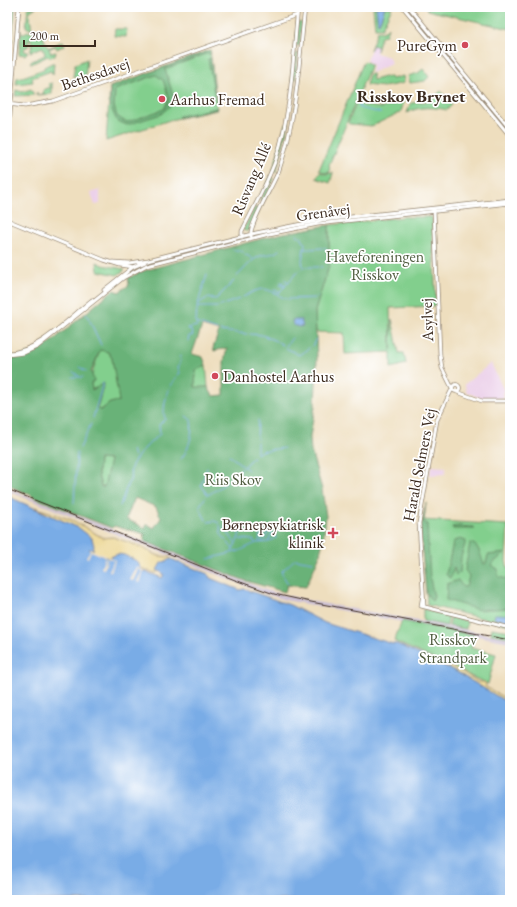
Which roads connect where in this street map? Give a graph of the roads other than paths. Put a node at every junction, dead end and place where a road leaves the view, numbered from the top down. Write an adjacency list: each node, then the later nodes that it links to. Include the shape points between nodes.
1 (20, 7): 7 (street)
2 (298, 7): 6 (street, Risvang Allé)
3 (305, 7): 18 (street, Risvang Allé, via 288,141 277,175 251,227)
4 (403, 7): 10 (street)
5 (409, 7): 9 (street)
6 (297, 15): 7 (street, Bethesdavej, via 53,101 40,104); 19 (street, Risvang Allé, via 288,103 280,145 270,173 242,231)
7 (9, 104): 13 (street)
8 (510, 117): 9 (street)
9 (504, 122): 10 (street); 11 (street)
10 (501, 125): 12 (street)
11 (510, 129)
12 (510, 136)
13 (7, 151)
14 (510, 200): 16 (street, Grenåvej)
15 (510, 203): 16 (street, Grenåvej)
16 (434, 210): 18 (street, Grenåvej, via 318,224); 27 (street, Asylvej, via 440,355 442,368)
17 (7, 220): 21 (street)
18 (251, 236): 19 (street, Grenåvej)
19 (242, 238): 20 (street, Grenåvej); 23 (street, Grenåvej)
20 (153, 259): 21 (street); 24 (street)
21 (113, 262): 22 (street)
22 (128, 266): 24 (street); 25 (street)
23 (144, 266): 24 (street); 26 (street, via 123,278 37,347 24,353)
24 (133, 267): 25 (street)
25 (130, 270): 26 (street, via 39,343 23,351)
26 (7, 354)
27 (455, 389): 28 (street, Asylvej, via 482,401); 29 (street, Harald Selmers Vej, via 448,396 436,424 419,523 423,606)
28 (510, 401)
29 (510, 628)

